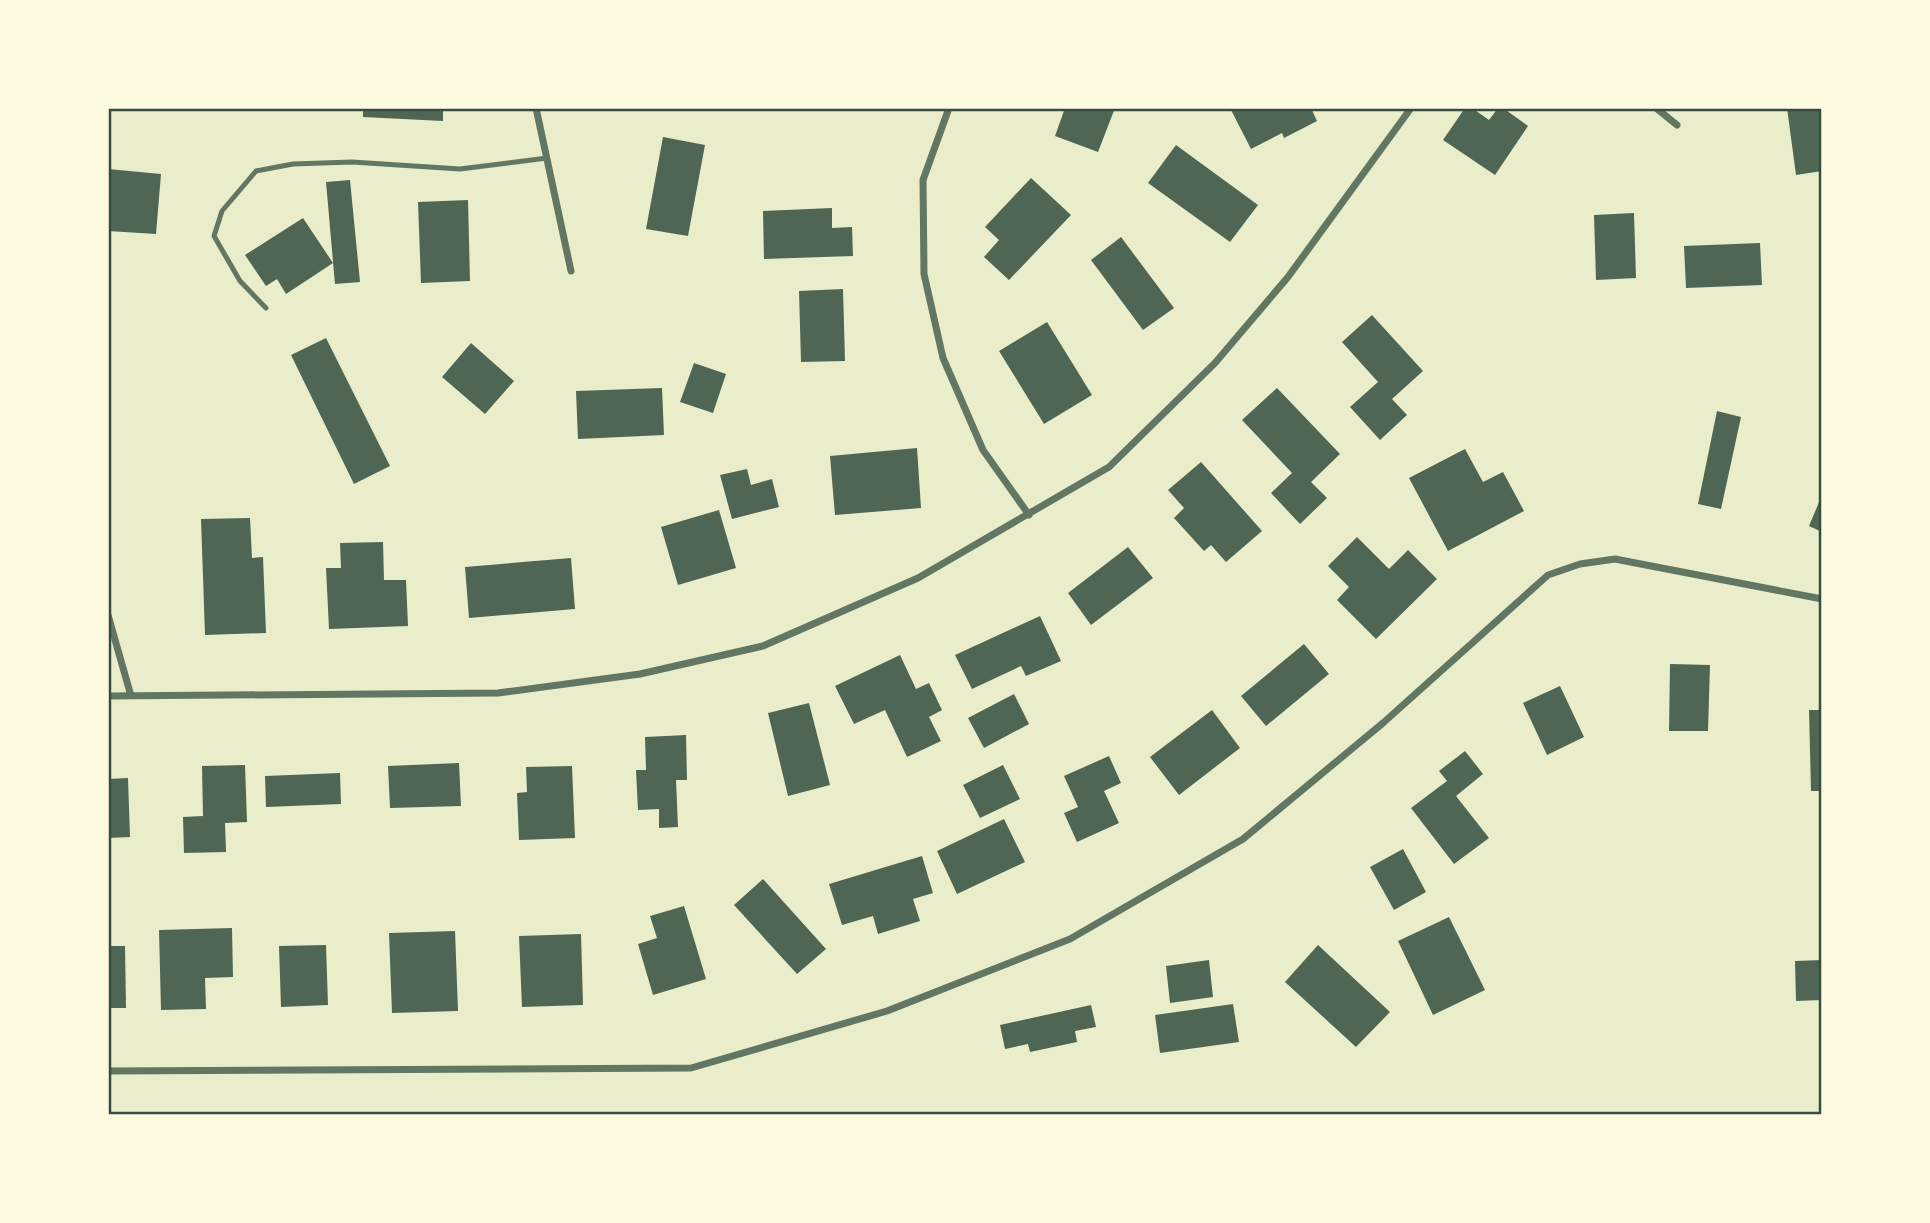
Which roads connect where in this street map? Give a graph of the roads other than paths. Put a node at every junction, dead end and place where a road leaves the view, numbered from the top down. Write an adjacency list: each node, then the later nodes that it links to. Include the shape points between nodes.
1 (536, 108): 6 (street)
2 (949, 108): 9 (street, via 923,180 924,274 943,358 983,450)
3 (1411, 108): 9 (street, via 1288,277 1215,363 1108,467)
4 (1656, 108): 5 (street)
5 (1677, 125)
6 (547, 158): 7 (street); 8 (lane, via 460,169 352,162 293,164 256,171 222,211 214,236 240,281)
7 (572, 271)
8 (265, 308)
9 (1029, 515): 13 (street, via 918,578 763,646 640,674 498,693)
10 (1822, 599): 14 (street, via 1615,559 1548,575 1383,723 1243,839 1070,939 887,1011 691,1068)
11 (108, 615): 13 (street)
12 (108, 696): 13 (street)
13 (131, 696)
14 (108, 1071)

